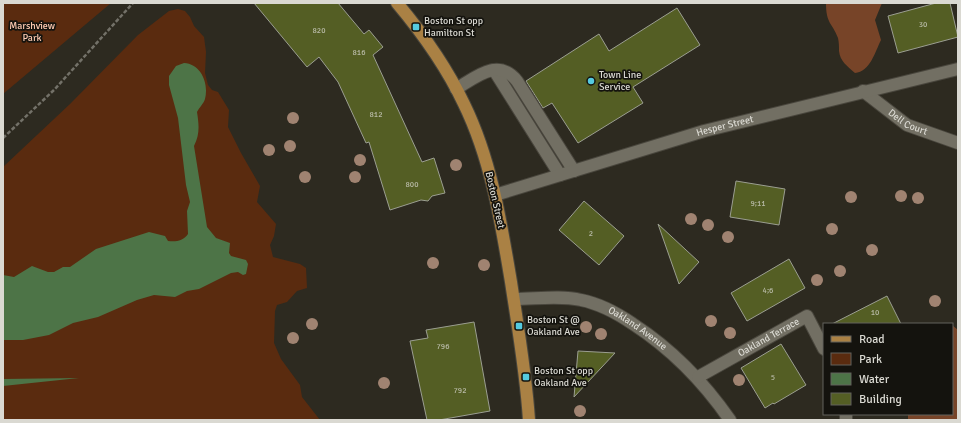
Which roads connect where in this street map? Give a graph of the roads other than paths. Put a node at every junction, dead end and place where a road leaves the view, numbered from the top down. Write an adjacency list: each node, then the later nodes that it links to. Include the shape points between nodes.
1 (397, 3): 4 (main road, Boston Street, via 437,57)
2 (958, 69): 5 (street, Hesper Street)
3 (494, 70): 4 (street, via 482,73); 7 (street, via 506,72 514,78); 8 (street)
4 (456, 89): 9 (main road, Boston Street, via 474,128)
5 (862, 91): 6 (street, Dell Court, via 907,125); 7 (street, Hesper Street, via 704,131)
6 (958, 143)
7 (574, 171): 8 (street, Hesper Street)
8 (560, 175): 9 (street, Hesper Street)
9 (494, 195): 10 (main road, Boston Street)
10 (514, 299): 12 (street, Oakland Avenue, via 572,298 599,304 662,344); 13 (main road, Boston Street, via 526,377)
11 (823, 347): 12 (street, Oakland Terrace, via 807,316)
12 (698, 377): 14 (street, Oakland Avenue)
13 (529, 420)
14 (730, 420)

